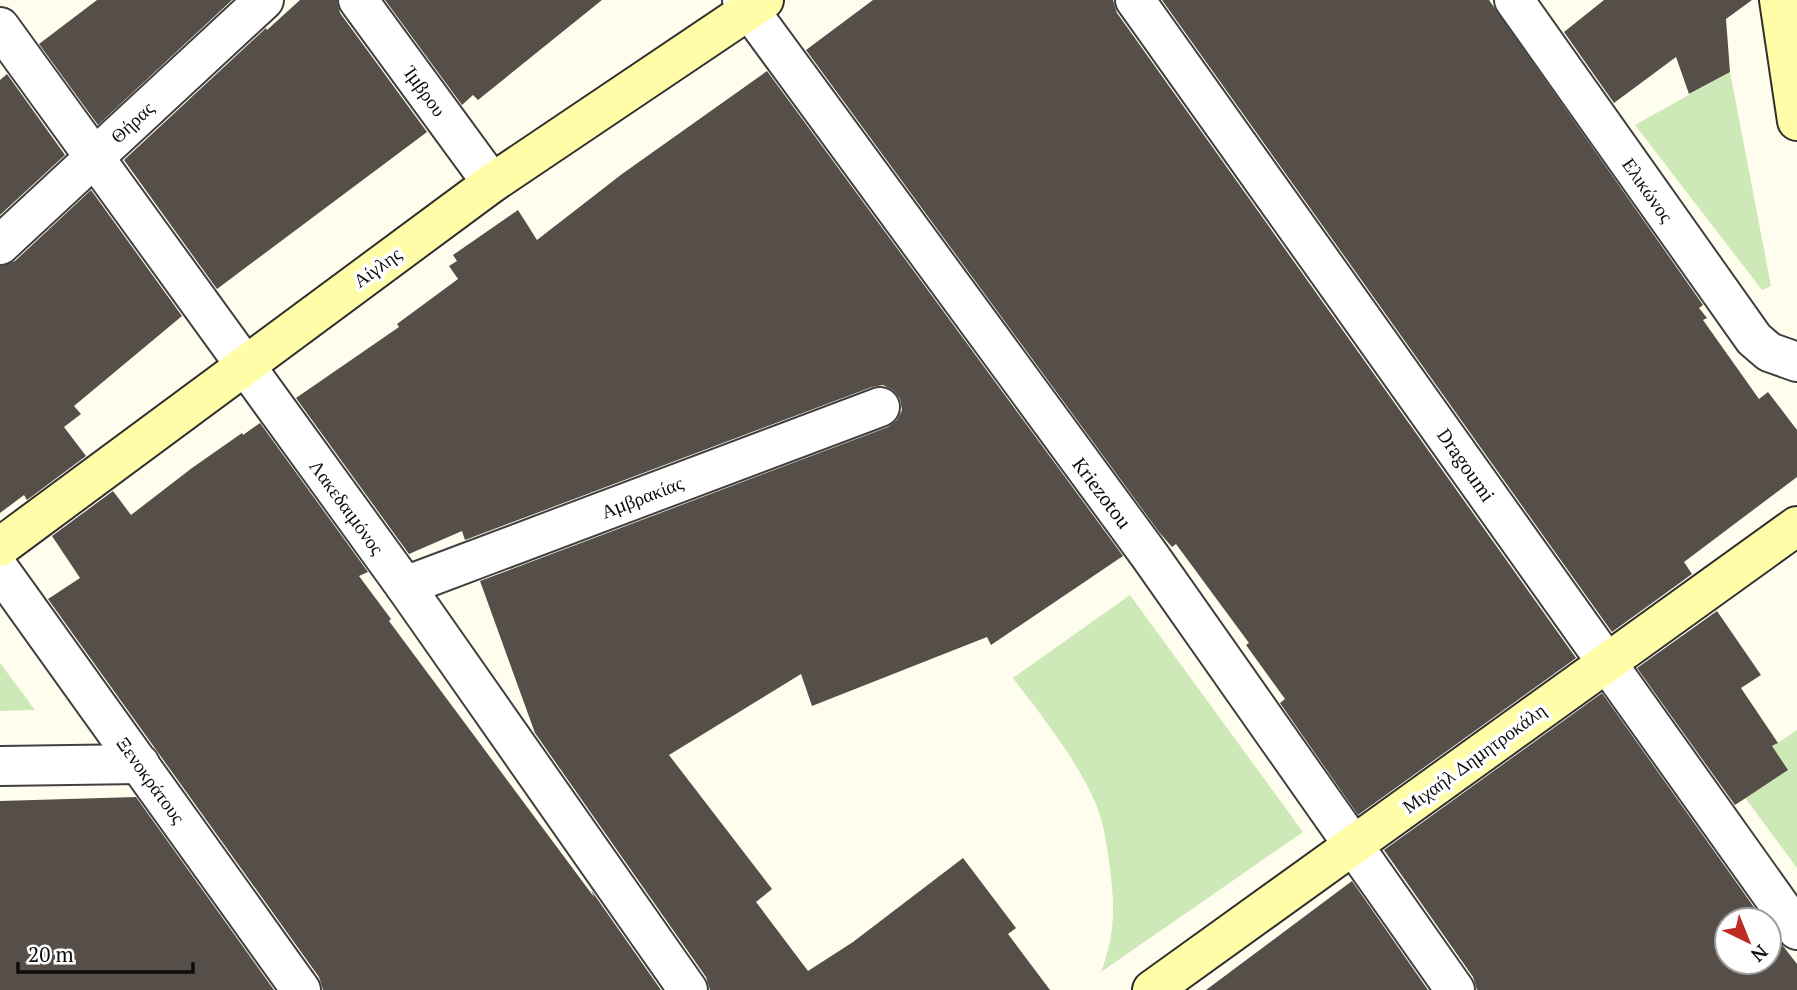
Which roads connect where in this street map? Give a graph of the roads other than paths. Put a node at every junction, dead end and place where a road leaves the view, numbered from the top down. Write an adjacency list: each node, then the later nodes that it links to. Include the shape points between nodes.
1 (264, 0): 9 (street, Θήρας)
2 (358, 0): 10 (street, Ίμβρου)
3 (1135, 0): 19 (street, Dragoumi)
4 (1514, 0): 12 (street, Ελικώνος, via 1754,339 1769,352)
5 (1779, 0): 8 (street)
6 (752, 3): 10 (street, Αίγλης); 22 (street, Kriezotou, via 1150,556)
7 (0, 27): 9 (street, Λακεδαιμόνος)
8 (1797, 121)
9 (94, 157): 11 (street, Θήρας); 13 (street, Λακεδαιμόνος)
10 (492, 183): 13 (street, Αίγλης)
11 (0, 245)
12 (1797, 362)
13 (243, 365): 16 (street, Αίγλης); 18 (street, Λακεδαιμόνος)
14 (880, 407): 18 (street, Αμβρακίας)
15 (1797, 526): 19 (street, Μιχαήλ Δημητροκάλη)
16 (0, 547)
17 (0, 570): 20 (street, Ξενοκράτους)
18 (405, 586): 25 (street, Λακεδαιμόνος)
19 (1606, 663): 22 (street, Μιχαήλ Δημητροκάλη); 23 (street, Dragoumi)
20 (140, 764): 21 (street); 24 (street, Ξενοκράτους)
21 (0, 766)
22 (1352, 846): 26 (street, Μιχαήλ Δημητροκάλη); 27 (street, Kriezotou)
23 (1797, 930)
24 (302, 990)
25 (688, 990)
26 (1152, 990)
27 (1455, 990)

